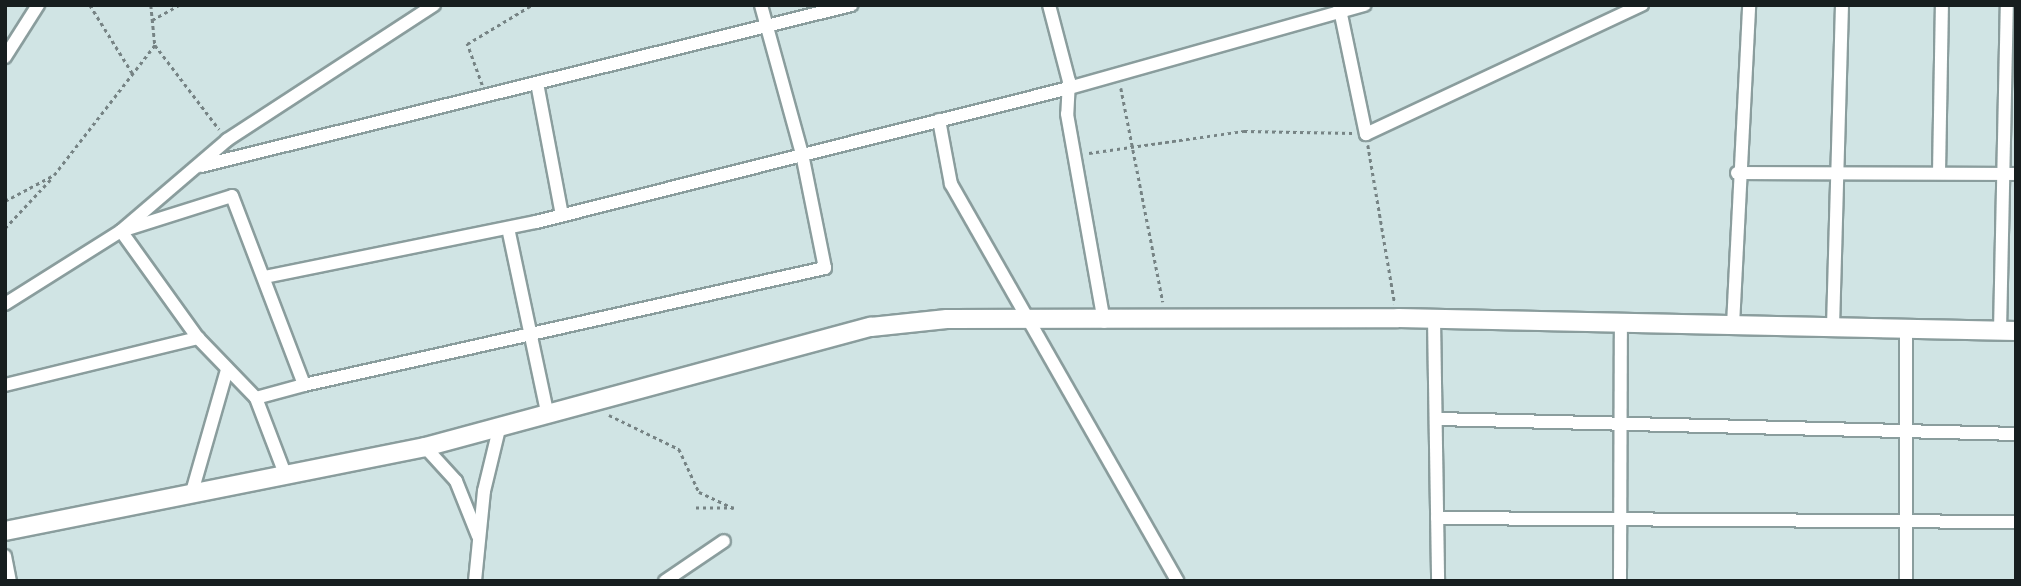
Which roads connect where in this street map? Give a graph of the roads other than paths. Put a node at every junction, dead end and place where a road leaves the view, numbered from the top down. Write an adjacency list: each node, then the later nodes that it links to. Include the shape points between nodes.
1 (38, 5): 14 (street)
2 (434, 5): 19 (street, via 227,140)
3 (761, 5): 13 (street)
4 (851, 5): 13 (street)
5 (1049, 5): 16 (street)
6 (1365, 5): 12 (street)
7 (1642, 5): 12 (street, via 1366,134)
8 (1749, 5): 20 (street)
9 (1842, 5): 21 (street)
10 (1942, 5): 22 (street)
11 (2007, 5): 23 (street)
12 (1340, 11): 16 (street)
13 (765, 25): 15 (street); 18 (street)
14 (5, 57)
15 (537, 83): 19 (street); 25 (street)
16 (1069, 88): 17 (street); 32 (street, via 1075,155)
17 (939, 120): 18 (street); 31 (street, via 951,184)
18 (802, 154): 25 (street); 38 (street, via 825,268)
19 (201, 166): 27 (street)
20 (1737, 173): 21 (street); 34 (street)
21 (1834, 173): 22 (street); 35 (street)
22 (1939, 173): 23 (street)
23 (2002, 174): 24 (street); 37 (street)
24 (2016, 174)
25 (562, 215): 26 (street)
26 (508, 228): 28 (street); 38 (street)
27 (121, 231): 28 (street, via 232,196); 29 (street); 39 (street)
28 (265, 277): 42 (street)
29 (5, 304)
30 (1434, 319): 32 (street); 33 (street); 45 (street)
31 (1023, 320): 32 (street); 44 (street, via 871,327); 64 (street)
32 (1104, 323)
33 (1621, 323): 34 (street); 46 (street)
34 (1733, 325): 35 (street)
35 (1833, 327): 36 (street)
36 (1906, 329): 37 (street); 48 (street)
37 (2008, 331)
38 (530, 334): 42 (street); 44 (street)
39 (198, 338): 40 (street); 41 (street)
40 (227, 370): 43 (street); 52 (street)
41 (5, 385)
42 (304, 385): 43 (street)
43 (256, 398): 51 (street)
44 (547, 412): 47 (street)
45 (1437, 419): 46 (street); 53 (street)
46 (1620, 423): 48 (street); 54 (street)
47 (500, 425): 50 (street); 58 (street)
48 (1906, 434): 49 (street); 55 (street)
49 (2016, 434)
50 (425, 447): 51 (street); 58 (street, via 456,481)
51 (285, 474): 52 (street)
52 (192, 492): 57 (street)
53 (1437, 518): 54 (street); 65 (street)
54 (1619, 520): 55 (street); 66 (street)
55 (1906, 522): 56 (street); 67 (street)
56 (2016, 522)
57 (5, 531)
58 (479, 540): 62 (street)
59 (724, 541): 63 (street)
60 (5, 556): 61 (street)
61 (9, 581)
62 (475, 581)
63 (665, 581)
64 (1177, 581)
65 (1438, 581)
66 (1620, 581)
67 (1906, 581)

